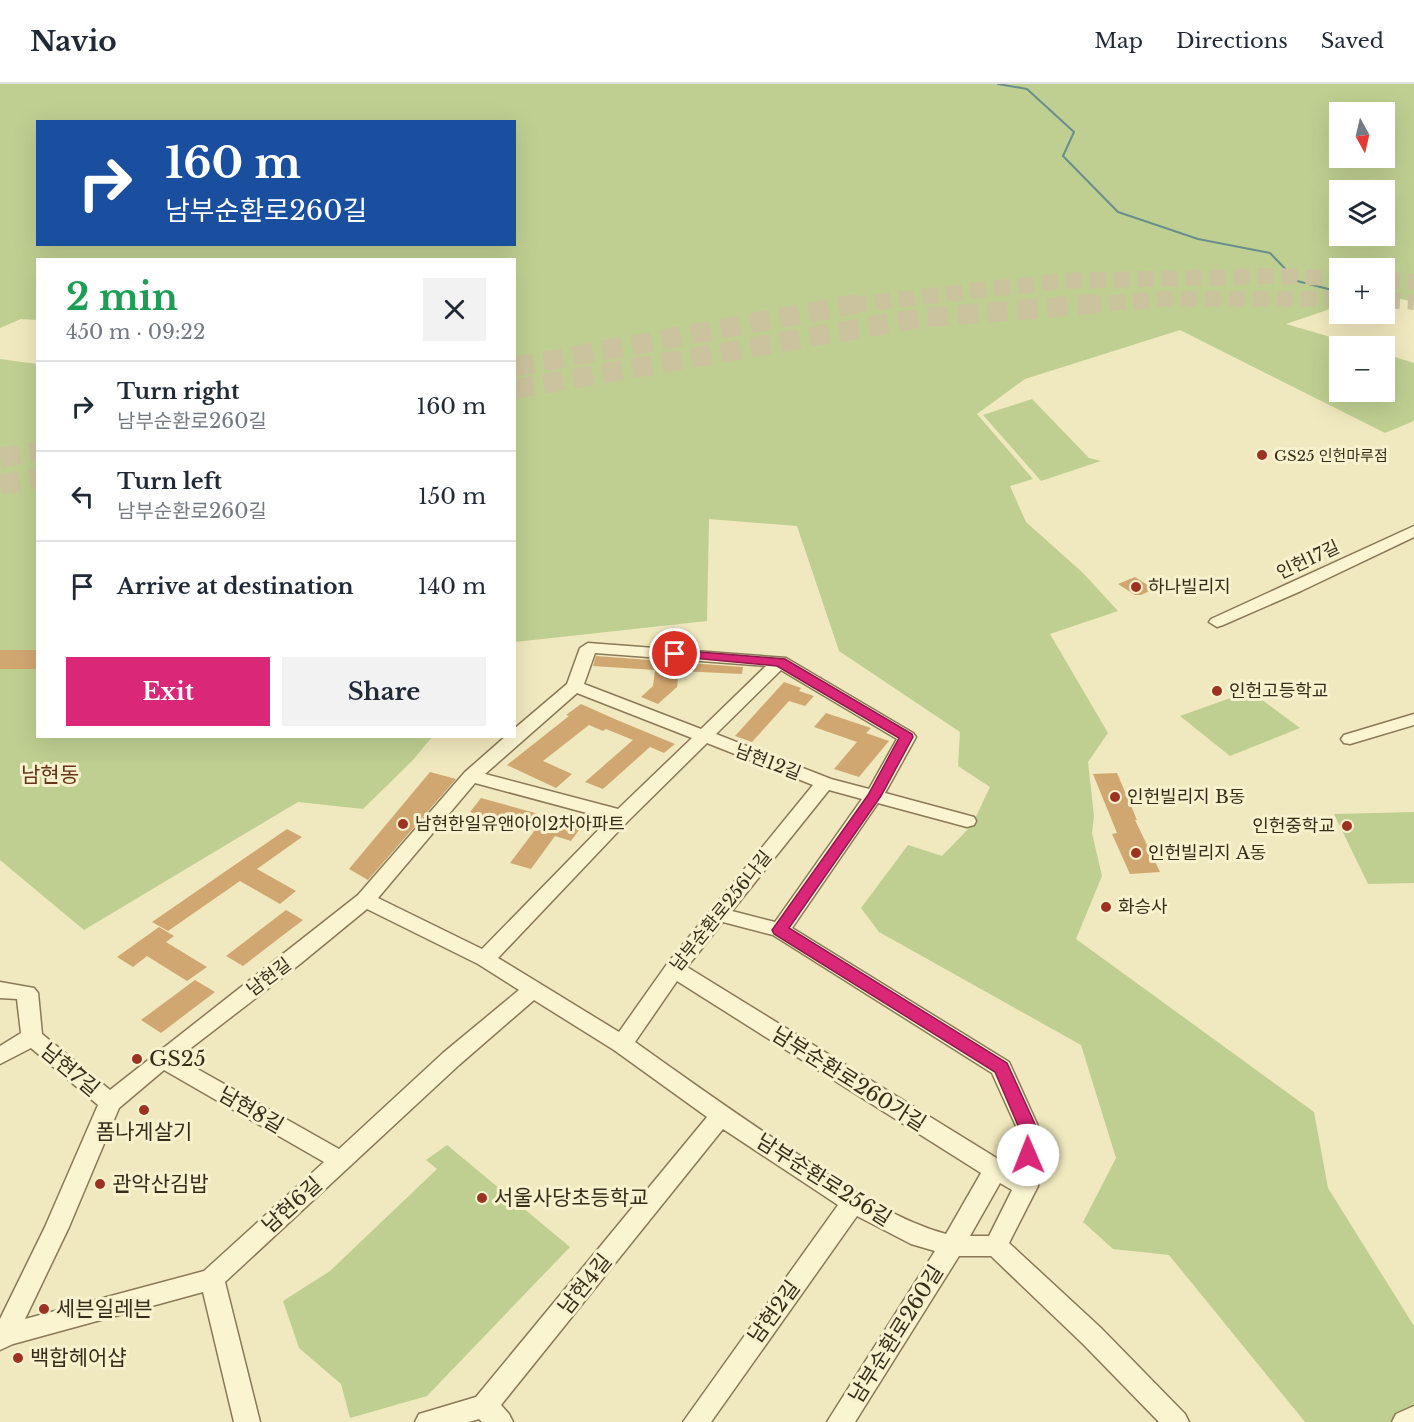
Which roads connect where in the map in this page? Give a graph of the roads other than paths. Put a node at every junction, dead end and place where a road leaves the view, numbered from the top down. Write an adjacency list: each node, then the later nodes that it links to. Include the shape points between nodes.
1 (1414, 531): 2 (street, 인헌17길)
2 (1217, 622)
3 (780, 662): 4 (street, via 588,648); 8 (street); 12 (street, via 907,737)
4 (575, 686): 6 (street, 남현길); 8 (street, 남현12길)
5 (1414, 718): 9 (street)
6 (516, 737)
7 (515, 738): 10 (street, 남현길)
8 (704, 738): 11 (street, 남현12길); 13 (street)
9 (1350, 739)
10 (471, 776): 13 (street); 15 (street, 남현길)
11 (825, 783): 12 (street, 남현12길); 16 (street, 남부순환로256나길)
12 (874, 796): 14 (street, 남현12길); 17 (street)
13 (622, 816): 18 (street)
14 (967, 821)
15 (365, 900): 18 (street, 남부순환로256길); 25 (street, 남현길)
16 (718, 914): 17 (street); 19 (street, 남부순환로256나길)
17 (780, 930): 30 (street, via 1001,1068 1031,1135)
18 (486, 959): 21 (street, 남부순환로256길)
19 (674, 969): 23 (street, 남부순환로256나길); 29 (street, 남부순환로260가길)
20 (0, 990): 22 (street, via 27,993)
21 (532, 990): 23 (street, 남부순환로256길); 28 (street, 남현6길)
22 (32, 1037): 24 (street, 남현7길); 26 (street, 남현7길)
23 (622, 1044): 27 (street, 남부순환로256길)
24 (0, 1056)
25 (162, 1059): 26 (street, 남현길); 28 (street, 남현8길)
26 (110, 1103): 35 (street, 남현길, via 57,1227)
27 (721, 1116): 31 (street, 남부순환로256길); 36 (street, 남현4길)
28 (341, 1161): 34 (street, 남현6길)
29 (995, 1170): 30 (street, 남부순환로260가길); 32 (street, 남부순환로260길)
30 (1026, 1186): 33 (street)
31 (853, 1203): 32 (street, 남부순환로256길, via 920,1237); 40 (street, 남현2길)
32 (951, 1246): 33 (street, 남부순환로256길); 41 (street, 남부순환로260길)
33 (996, 1246): 42 (street)
34 (212, 1279): 35 (street, 남현6길); 38 (street)
35 (3, 1337)
36 (492, 1414): 39 (street, 남현4길)
37 (1414, 1418): 43 (street)
38 (247, 1422)
39 (428, 1422)
40 (696, 1422)
41 (840, 1422)
42 (1176, 1422)
43 (1405, 1422)

